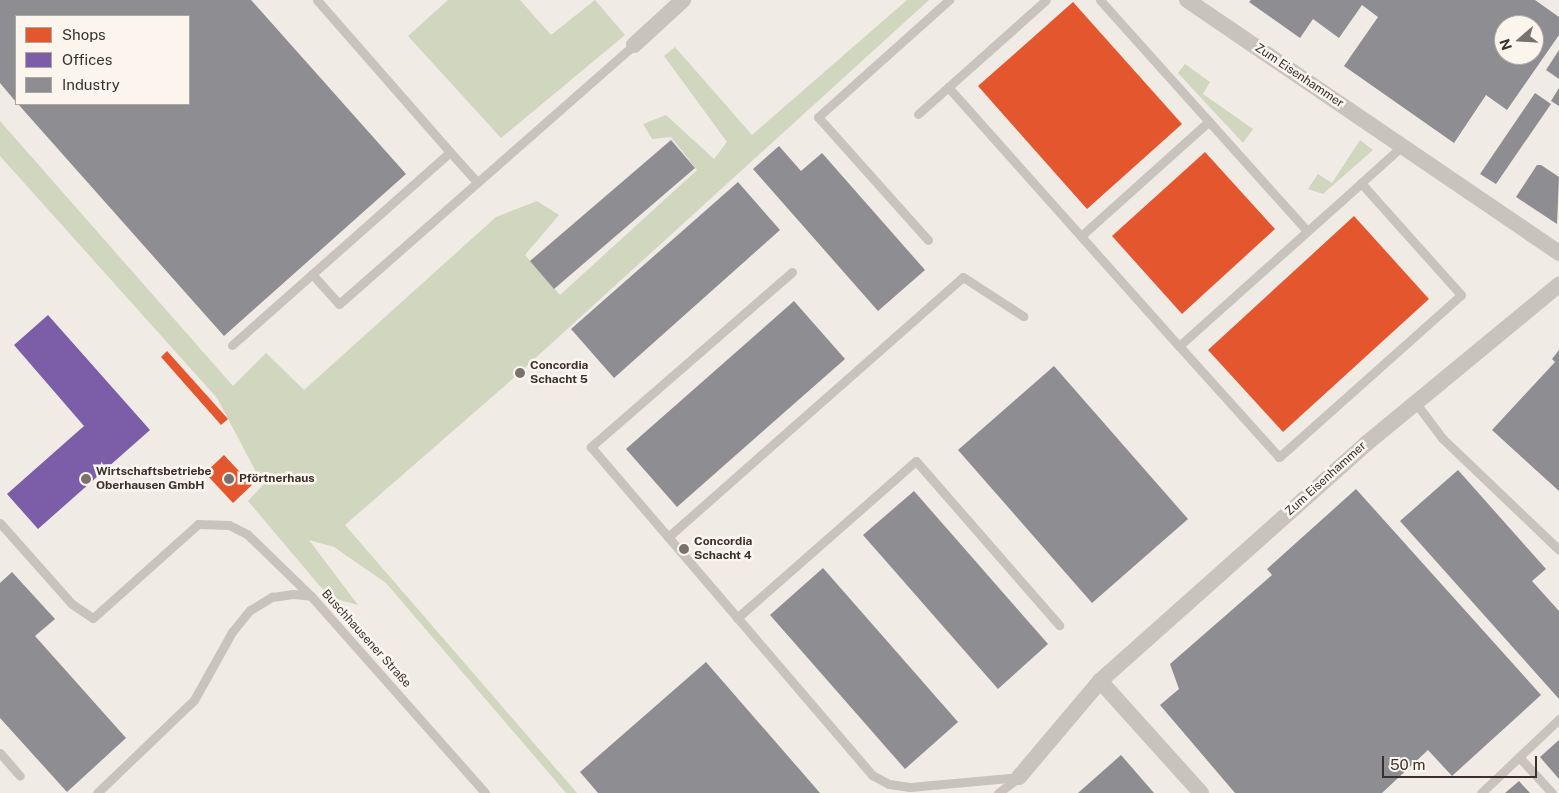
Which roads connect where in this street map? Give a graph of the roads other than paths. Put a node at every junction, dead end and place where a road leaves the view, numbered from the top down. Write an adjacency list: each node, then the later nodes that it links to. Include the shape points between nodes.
1 (317, 0): 12 (lane)
2 (684, 0): 7 (street)
3 (949, 0): 17 (lane, via 818,117)
4 (1046, 0): 8 (lane)
5 (1100, 0): 10 (lane)
6 (1187, 0): 11 (street, Zum Eisenhammer)
7 (634, 44): 13 (lane)
8 (948, 87): 9 (lane); 16 (lane)
9 (918, 114)
10 (1209, 121): 15 (lane); 16 (lane)
11 (1401, 147): 14 (lane); 18 (street, Zum Eisenhammer)
12 (450, 152): 13 (lane); 20 (lane)
13 (477, 182): 20 (lane, via 339,304)
14 (1361, 183): 15 (lane); 24 (lane, via 1461,295 1279,458)
15 (1307, 231): 24 (lane)
16 (1081, 236): 24 (lane)
17 (928, 240)
18 (1559, 254)
19 (792, 272): 27 (lane, via 591,447)
20 (312, 274): 23 (lane)
21 (1559, 285): 25 (street, Zum Eisenhammer)
22 (1023, 316): 27 (lane, via 963,277)
23 (232, 345)
24 (1179, 346)
25 (1415, 402): 28 (lane, via 1442,438); 32 (street, Zum Eisenhammer)
26 (0, 523): 29 (lane, via 72,604 93,618 198,524 229,525 247,534)
27 (668, 537): 30 (lane)
28 (1559, 550)
29 (311, 596): 38 (lane, Buschhausener Straße, via 272,597 250,610 232,632 194,700); 39 (lane, Buschhausener Straße)
30 (738, 618): 31 (lane, via 916,461); 37 (lane, via 872,775 888,784 910,787)
31 (1060, 625)
32 (1100, 681): 37 (street, Zum Eisenhammer); 41 (street)
33 (1559, 719): 35 (lane)
34 (0, 753): 36 (lane)
35 (1519, 757): 42 (lane); 43 (lane)
36 (20, 776)
37 (1019, 777): 40 (lane)
38 (97, 793)
39 (485, 793)
40 (998, 793)
41 (1201, 793)
42 (1481, 793)
43 (1552, 793)

